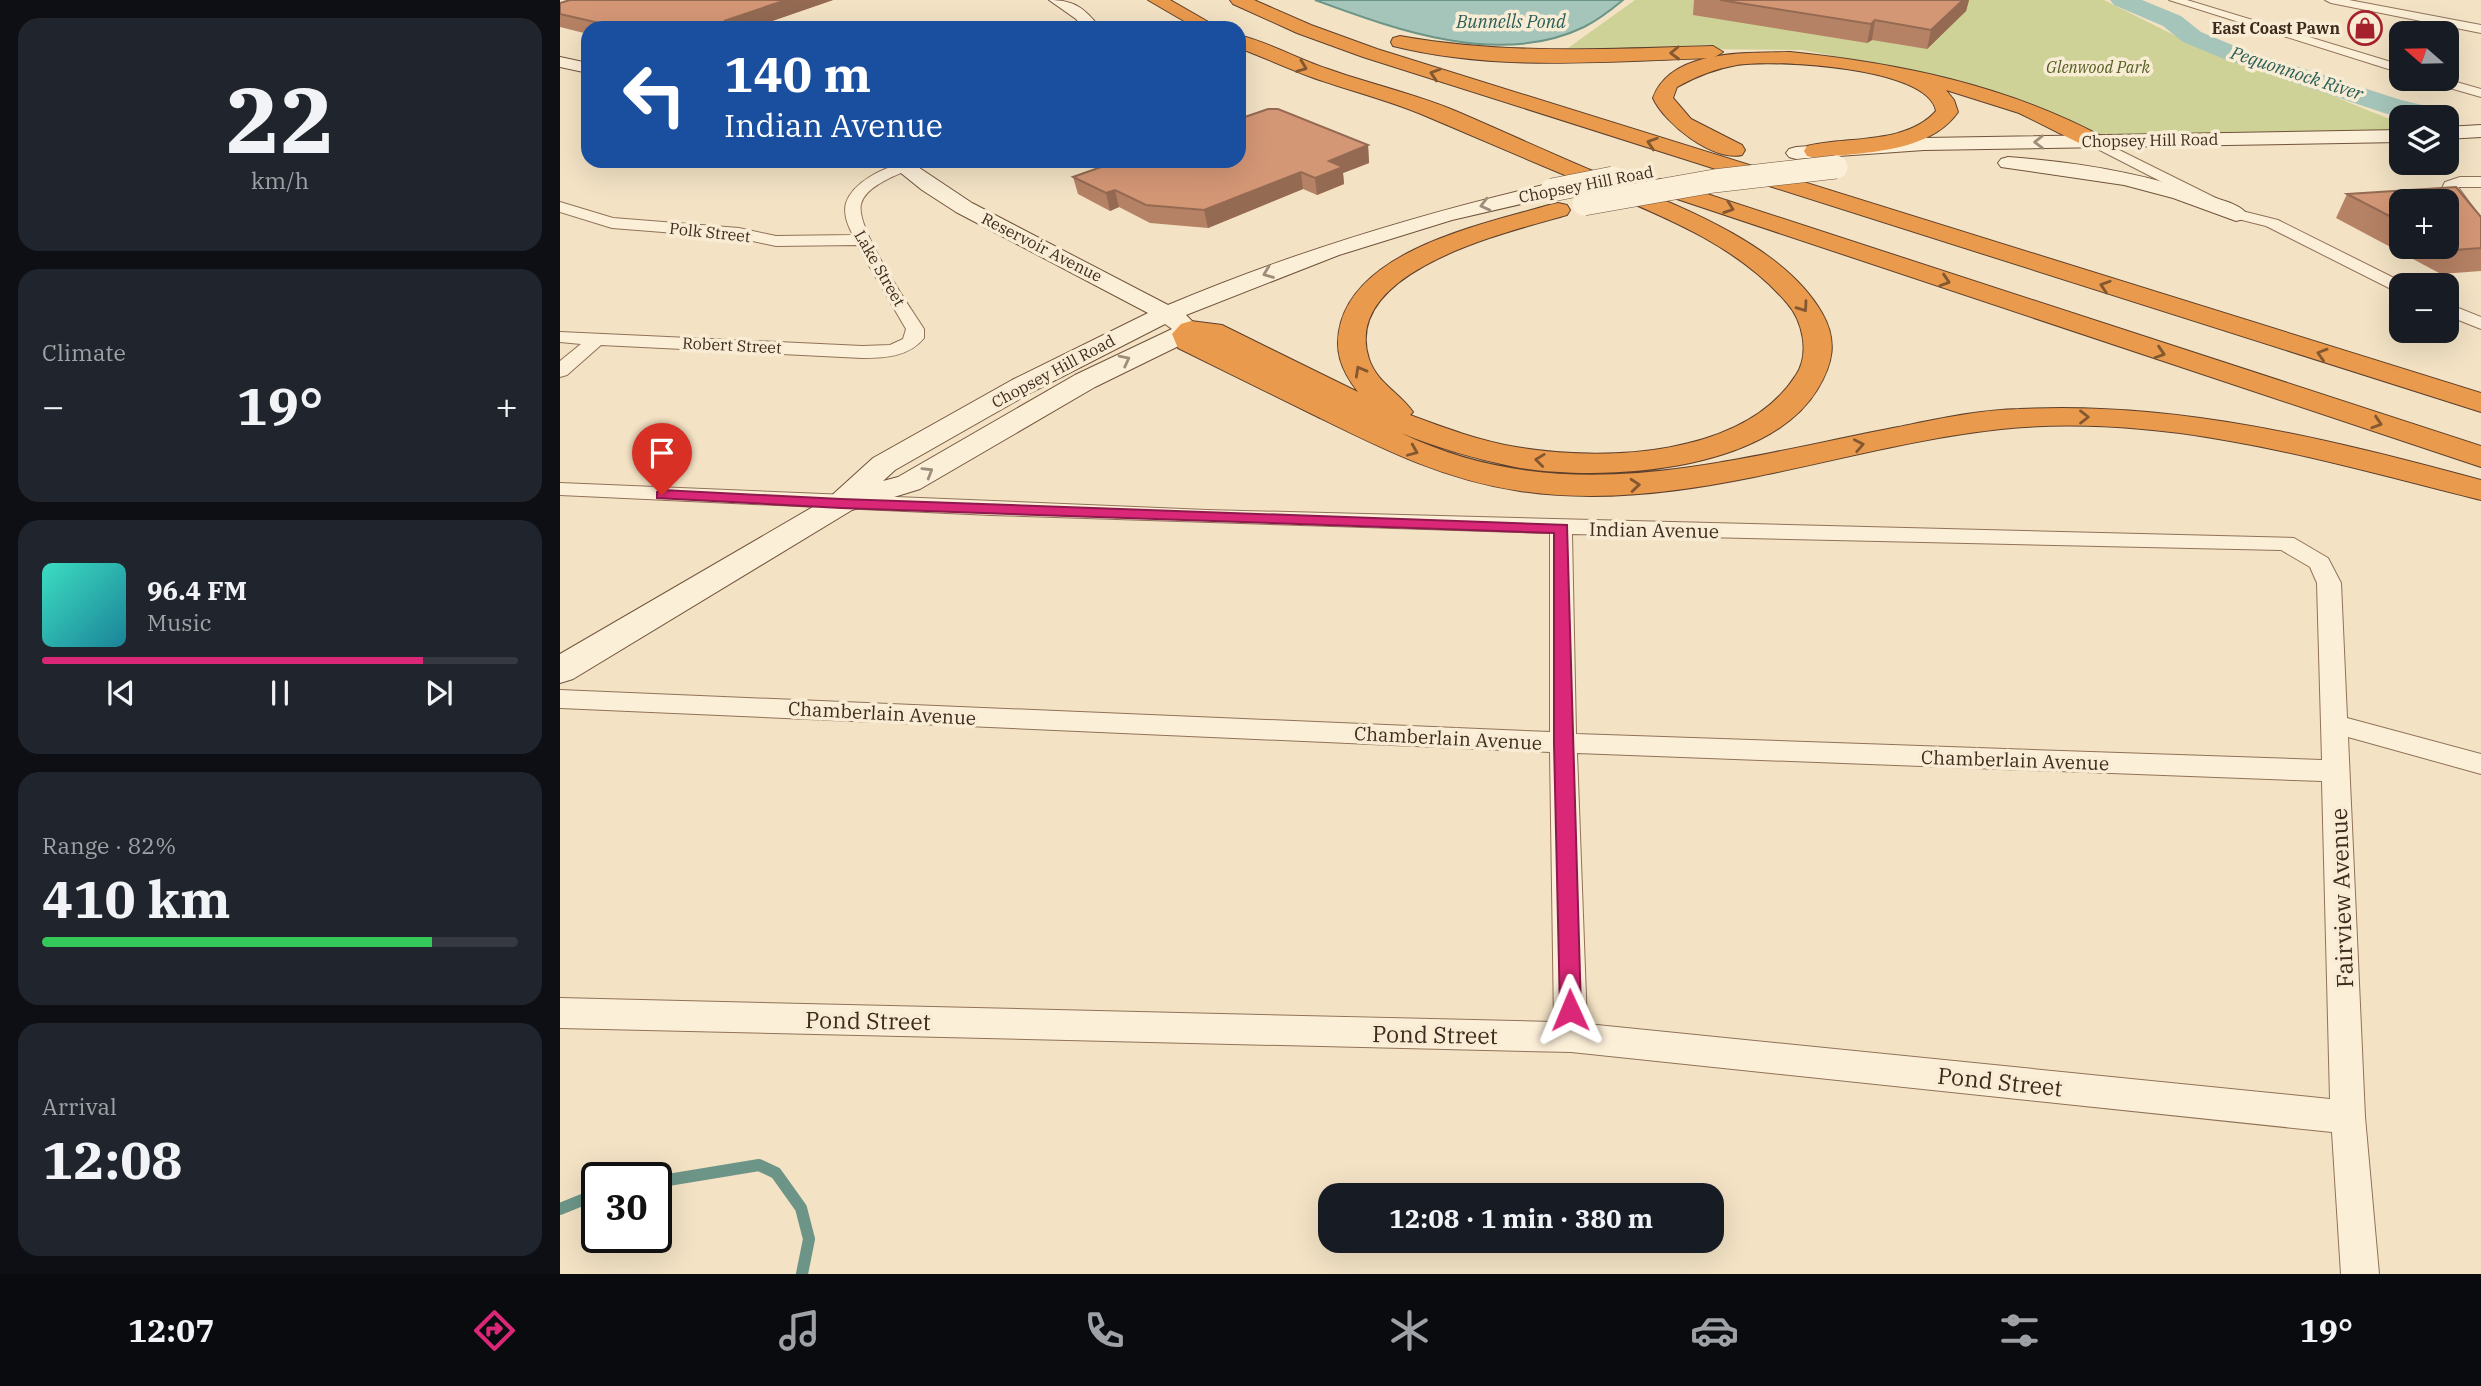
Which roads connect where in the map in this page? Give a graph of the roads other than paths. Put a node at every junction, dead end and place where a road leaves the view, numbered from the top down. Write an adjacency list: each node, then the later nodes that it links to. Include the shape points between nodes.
1 (1057, 0): 9 (main road)
2 (1157, 0): 10 (highway)
3 (1238, 0): 40 (highway, one-way to 3, via 1370,53)
4 (1274, 0): 27 (highway, one-way to 4, via 2014,95 1885,64 1773,53 1553,57 1467,53 1377,37)
5 (2175, 0): 8 (street)
6 (2215, 0): 8 (street)
7 (2331, 0): 11 (street)
8 (2205, 9): 15 (street)
9 (1086, 21)
10 (1197, 21)
11 (2481, 29)
12 (1246, 44): 19 (highway, one-way to 19)
13 (560, 62): 16 (main road)
14 (1852, 65): 23 (highway, via 1977,92 2026,108); 28 (highway, via 1927,87 1945,101 1947,112 1939,123 1919,133); 40 (highway, via 1782,59 1720,62 1679,75 1664,88 1663,98 1684,122 1733,150)
15 (2389, 65)
16 (581, 66)
17 (2459, 86): 18 (street)
18 (2481, 93)
19 (1431, 111): 52 (highway, one-way to 52, via 1625,192 1722,239 1795,296 1818,340 1816,367 1793,404 1758,428 1712,447 1656,459 1596,464 1533,460); 53 (highway, one-way to 53)
20 (2481, 131): 21 (main road)
21 (2459, 132)
22 (2389, 137): 27 (main road, Chopsey Hill Road)
23 (2093, 141): 27 (main road, Chopsey Hill Road); 28 (main road, Chopsey Hill Road, one-way to 28)
24 (2481, 146): 25 (main road)
25 (2459, 147)
26 (2389, 148): 29 (main road, Chopsey Hill Road)
27 (2121, 149): 29 (main road, Chopsey Hill Road); 30 (main road, Chopsey Hill Road); 36 (street)
28 (1806, 152): 34 (main road, Chopsey Hill Road, bridge, via 1673,168)
29 (2154, 156): 37 (street, via 2260,208)
30 (1955, 160): 34 (main road, Chopsey Hill Road, bridge, via 1836,167); 36 (main road, via 2109,174 2169,189)
31 (897, 168): 39 (street, Lake Street, via 868,187 855,202 852,214)
32 (911, 168): 45 (main road, Reservoir Avenue, via 958,204 1099,275)
33 (2481, 182): 38 (street, via 2456,182 2450,188)
34 (1565, 201): 42 (main road, Chopsey Hill Road, via 1340,268); 45 (main road, Chopsey Hill Road, one-way to 45, via 1445,215 1359,241 1272,271); 52 (highway, one-way to 34, via 1412,421 1370,388 1354,360 1354,324 1375,289 1413,261)
35 (560, 207): 39 (street, Polk Street, via 611,223 739,233 776,241)
36 (2236, 214): 37 (street)
37 (2272, 223): 41 (street)
38 (2481, 230)
39 (863, 240): 49 (street, Lake Street, via 915,329 915,338)
40 (2068, 274): 51 (highway, one-way to 40)
41 (2389, 281)
42 (1254, 304)
43 (1228, 314): 45 (main road, Chopsey Hill Road)
44 (2459, 314): 46 (street)
45 (1179, 322): 52 (highway, via 1212,331 1377,412); 55 (highway, one-way to 55, via 1188,342 1409,450 1457,468 1524,482 1574,487 1649,484 1967,424 2089,416 2246,432 2330,449); 56 (main road, Chopsey Hill Road, via 909,484)
46 (2481, 324)
47 (560, 337): 48 (street, Robert Street)
48 (598, 338): 49 (street, Robert Street, via 873,352); 50 (street)
49 (904, 347)
50 (560, 371)
51 (2481, 403)
52 (1475, 448)
53 (2481, 457)
54 (560, 489): 56 (street, Indian Avenue)
55 (2481, 490)
56 (841, 504): 57 (street, Indian Avenue); 59 (main road, Chopsey Hill Road)
57 (1562, 528): 58 (street, Indian Avenue); 62 (street)
58 (2286, 543): 61 (street, Fairview Avenue, via 2320,563 2329,583)
59 (560, 670)
60 (560, 699): 62 (street, Chamberlain Avenue)
61 (2335, 724): 63 (street); 64 (street, Fairview Avenue)
62 (1563, 743): 64 (street, Chamberlain Avenue); 66 (street)
63 (2481, 764)
64 (2337, 771): 67 (street, Fairview Avenue)
65 (560, 1013): 66 (street, Pond Street)
66 (1571, 1037): 67 (street, Pond Street)
67 (2348, 1117): 68 (street, Fairview Avenue)
68 (2360, 1274)

